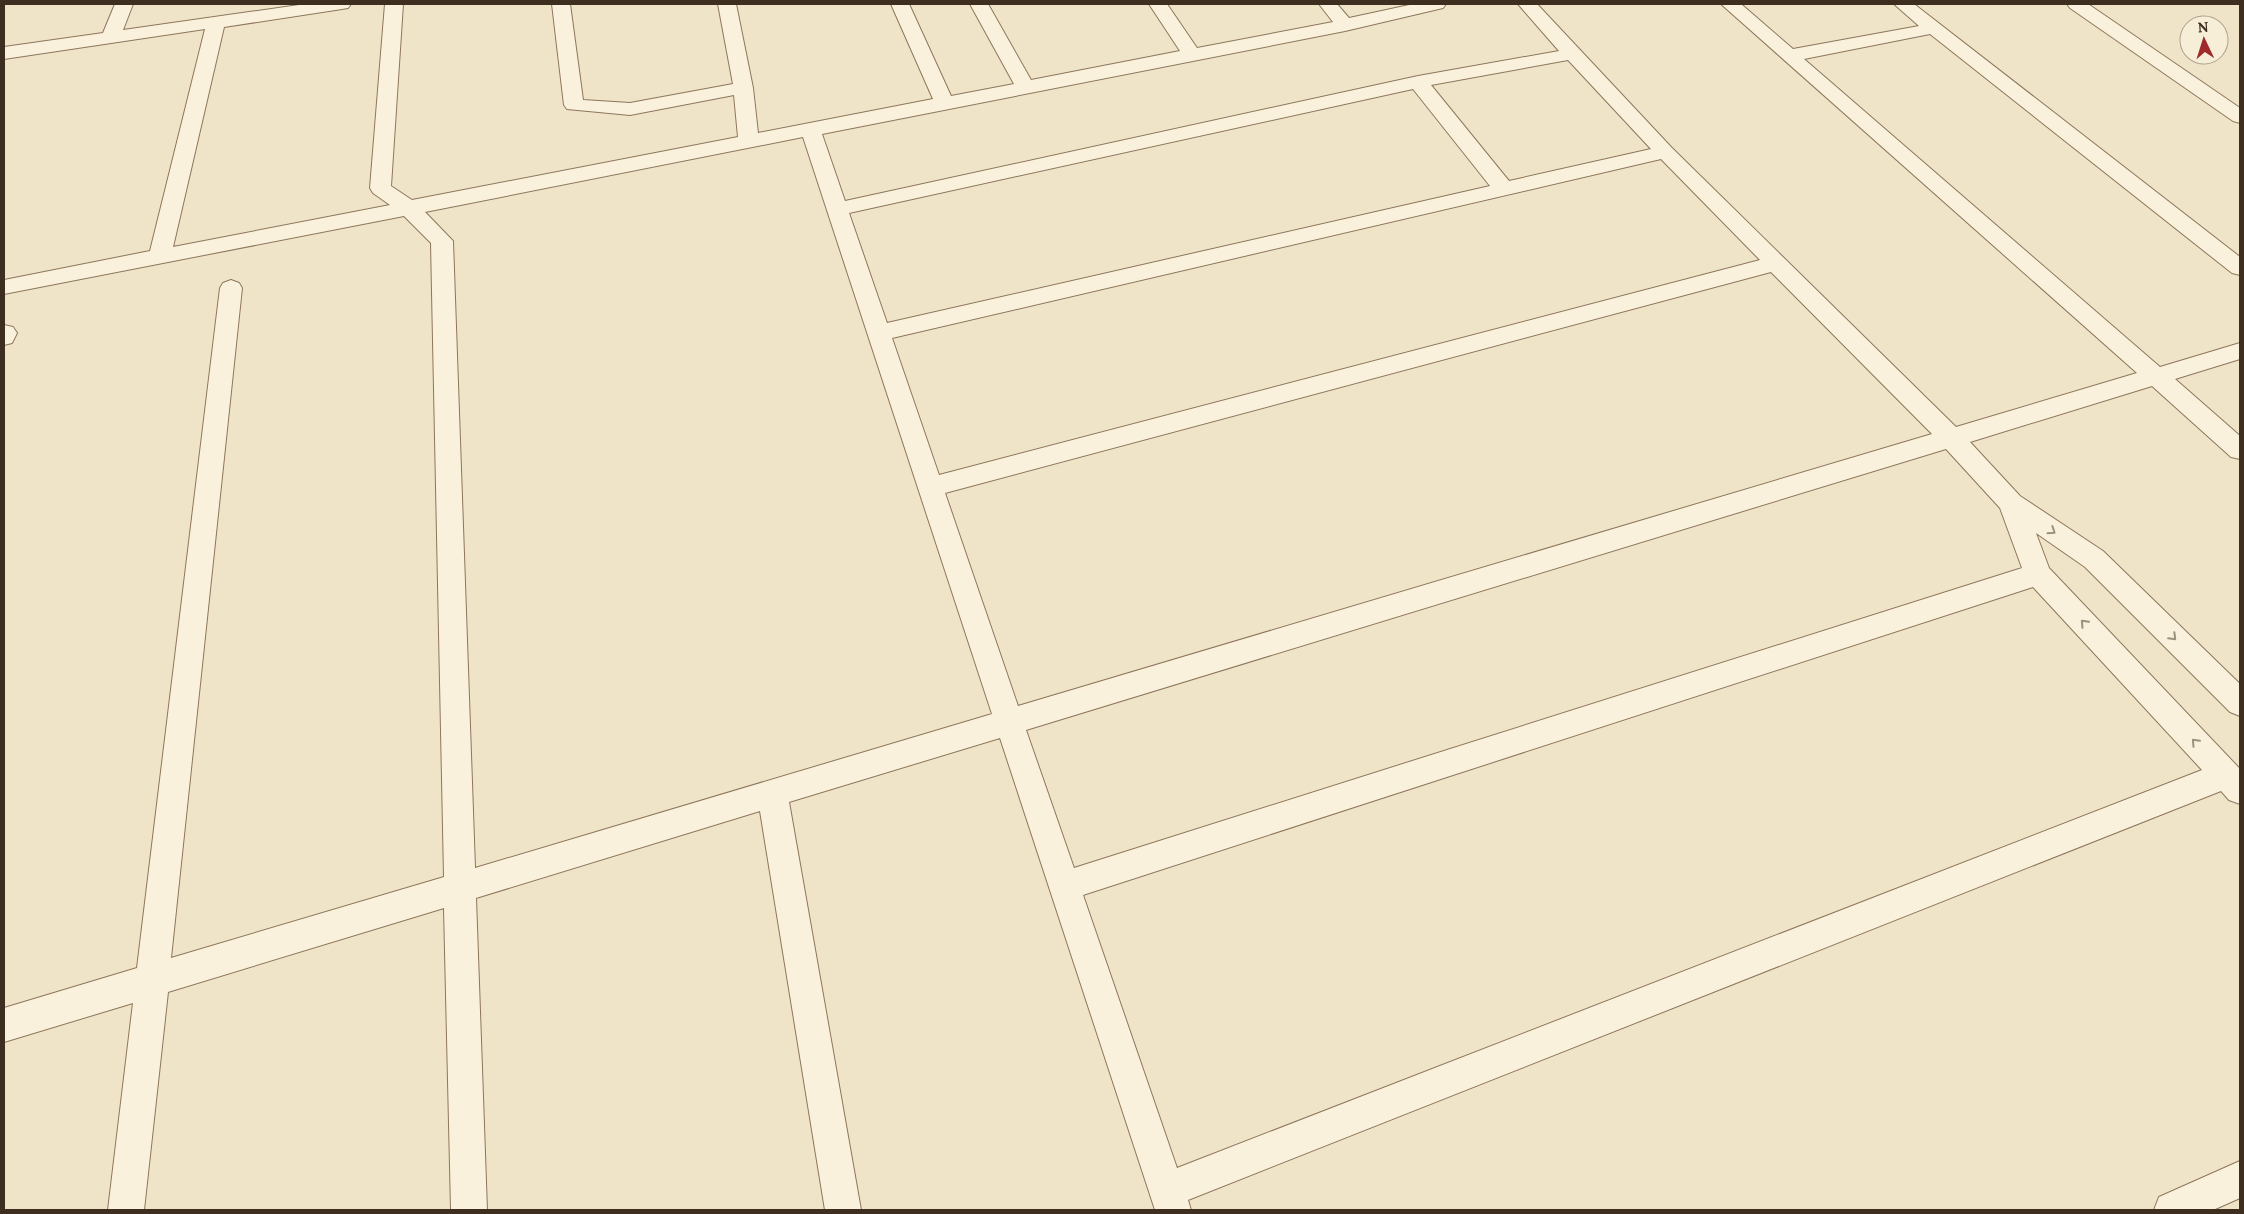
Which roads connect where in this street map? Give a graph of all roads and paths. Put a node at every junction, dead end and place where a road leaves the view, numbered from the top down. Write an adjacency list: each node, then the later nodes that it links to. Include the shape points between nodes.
1 (124, 4): 18 (street)
2 (342, 4): 15 (street)
3 (394, 4): 32 (street, via 380,188)
4 (561, 4): 25 (street, via 574,105 630,109)
5 (726, 4): 25 (street)
6 (900, 4): 26 (street)
7 (979, 4): 24 (street)
8 (1158, 4): 21 (street)
9 (1328, 4): 16 (street)
10 (1437, 4): 16 (street)
11 (1527, 4): 20 (street)
12 (1730, 4): 22 (street)
13 (1903, 4): 17 (street)
14 (2076, 4): 27 (street)
15 (216, 22): 18 (street); 34 (street)
16 (1345, 25): 21 (street)
17 (1935, 28): 22 (street); 36 (street)
18 (111, 37): 19 (street)
19 (4, 52)
20 (1572, 54): 23 (street); 30 (street)
21 (1192, 55): 24 (street)
22 (1789, 56): 41 (street)
23 (1418, 82): 31 (street); 33 (street)
24 (1025, 87): 26 (street)
25 (743, 88): 29 (street)
26 (944, 103): 28 (street)
27 (2240, 117)
28 (810, 129): 29 (street); 33 (street)
29 (749, 142): 32 (street)
30 (1665, 152): 31 (street); 35 (street)
31 (1504, 189): 39 (street)
32 (409, 208): 34 (street); 52 (street, via 442,241)
33 (837, 209): 39 (street)
34 (160, 257): 37 (street)
35 (1776, 263): 42 (street); 44 (street)
36 (2240, 268)
37 (4, 288)
38 (231, 288): 53 (street)
39 (878, 333): 44 (street)
40 (2240, 351): 41 (street)
41 (2156, 377): 42 (street); 43 (street)
42 (1951, 438): 45 (street); 48 (street)
43 (2240, 450)
44 (930, 487): 48 (street)
45 (2011, 503): 46 (street); 47 (street, one-way to 47, via 2094,559)
46 (2038, 574): 49 (street, one-way to 46); 51 (street)
47 (2240, 703)
48 (1009, 722): 50 (street); 51 (street)
49 (2233, 782): 56 (street)
50 (772, 794): 52 (street); 59 (street)
51 (1064, 886): 56 (street)
52 (461, 888): 53 (street); 58 (street)
53 (152, 981): 54 (street); 57 (street)
54 (4, 1025)
55 (2240, 1179): 60 (street)
56 (1169, 1201)
57 (126, 1210)
58 (469, 1210)
59 (843, 1210)
60 (2172, 1210)

